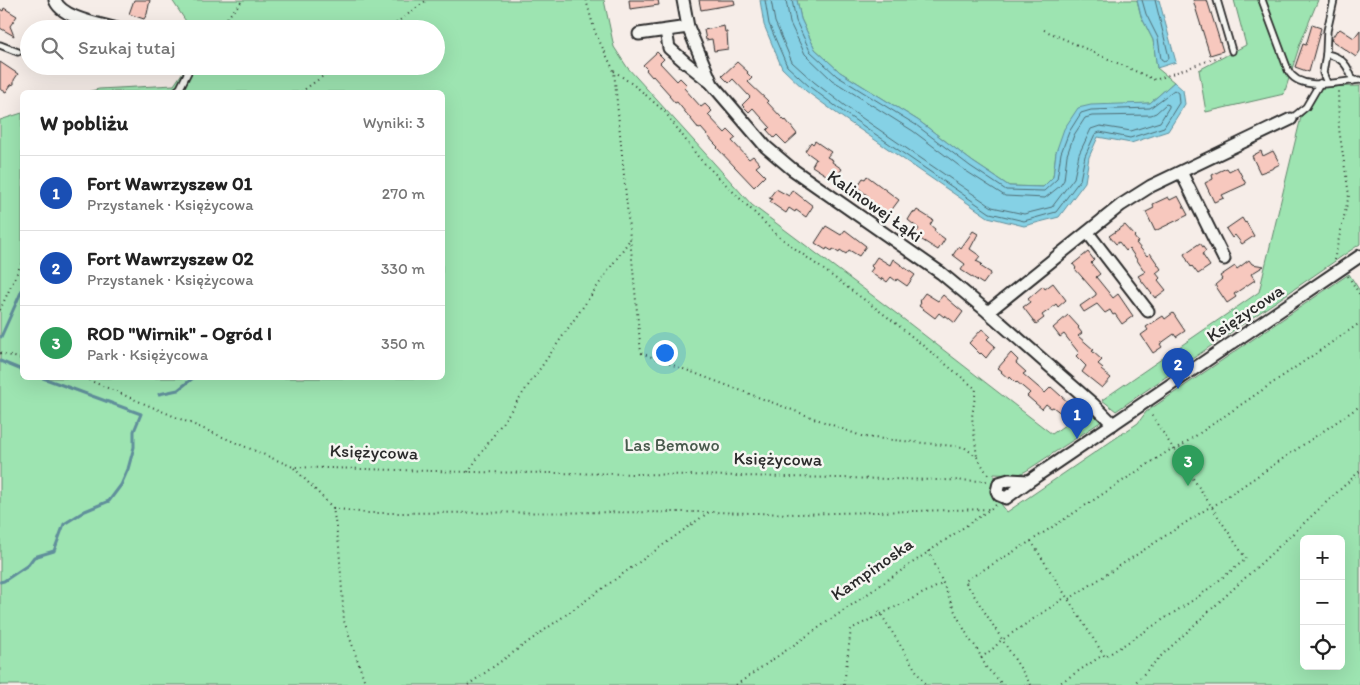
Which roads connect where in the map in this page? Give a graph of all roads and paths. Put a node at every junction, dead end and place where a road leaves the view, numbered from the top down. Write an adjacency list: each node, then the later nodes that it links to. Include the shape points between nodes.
1 (55, 0): 9 (street, via 61,10)
2 (244, 0): 10 (path)
3 (427, 0): 11 (path)
4 (586, 0): 20 (path, via 595,32)
5 (683, 0): 12 (street, Kalinowej Łąki)
6 (1217, 0): 17 (lane)
7 (1262, 0): 25 (lane, via 1291,76 1308,84)
8 (1334, 0): 19 (lane)
9 (85, 20)
10 (225, 20)
11 (400, 20)
12 (688, 27): 14 (street); 28 (street, Kalinowej Łąki)
13 (1044, 30): 17 (path, via 1155,80)
14 (666, 31): 15 (street); 28 (street, via 669,48)
15 (639, 34)
16 (0, 45): 18 (lane)
17 (1232, 51)
18 (18, 52)
19 (1326, 54): 24 (lane, via 1348,66); 26 (lane, via 1323,73)
20 (614, 71): 34 (path); 52 (path, via 665,112 699,158 778,236 893,321 976,390 972,417)
21 (186, 75): 29 (lane)
22 (324, 75): 30 (path)
23 (1360, 80): 24 (lane)
24 (1352, 81): 27 (lane)
25 (1320, 83): 26 (lane); 31 (lane, via 1306,107)
26 (1327, 83): 27 (lane)
27 (1338, 83): 37 (path, via 1339,129 1349,195)
28 (712, 84): 43 (street, Kalinowej Łąki, via 766,147 792,169 941,274)
29 (178, 90)
30 (304, 90)
31 (1292, 119): 32 (street)
32 (1181, 172): 33 (street, via 1121,205); 36 (street)
33 (1088, 233): 42 (street); 43 (street)
34 (631, 238): 52 (path, via 641,353 864,437 964,447); 54 (path)
35 (1360, 256): 50 (street, Księżycowa)
36 (1224, 258)
37 (1334, 260)
38 (20, 266): 41 (path)
39 (1348, 275): 40 (path)
40 (1360, 294)
41 (0, 310)
42 (1148, 311)
43 (988, 312): 50 (street, Kalinowej Łąki)
44 (1360, 323): 51 (path)
45 (0, 353): 46 (path)
46 (20, 358)
47 (89, 380): 53 (path, Księżycowa)
48 (1360, 406): 59 (path)
49 (1148, 411): 51 (path)
50 (1113, 424): 56 (street, Księżycowa)
51 (1174, 449): 59 (path); 63 (path)
52 (977, 456): 57 (path)
53 (293, 467): 54 (path, Księżycowa); 60 (path)
54 (468, 472): 57 (path, Księżycowa)
55 (1360, 472): 79 (path)
56 (1029, 481): 57 (street); 58 (street)
57 (995, 482): 58 (street, via 999,495)
58 (1006, 498): 61 (path, Kampinoska)
59 (1211, 506): 66 (path); 69 (path, via 1246,559 1198,597 1105,657)
60 (333, 508): 62 (path, via 373,513); 71 (path, via 344,621)
61 (991, 509): 62 (path, via 798,514); 64 (path, Kampinoska)
62 (709, 512): 72 (path)
63 (1031, 541): 66 (path); 68 (path, via 965,581)
64 (928, 551): 65 (path); 73 (path, Kampinoska)
65 (944, 583): 67 (path); 70 (path, via 956,614)
66 (1067, 599): 68 (path); 69 (path)
67 (880, 613): 74 (path, via 852,629); 75 (path)
68 (1002, 640): 70 (path); 77 (path)
69 (1103, 655): 78 (path)
70 (981, 658): 76 (path)
71 (366, 685)
72 (468, 685)
73 (736, 685)
74 (844, 685)
75 (926, 685)
76 (1003, 685)
77 (1031, 685)
78 (1057, 685)
79 (1133, 685)

